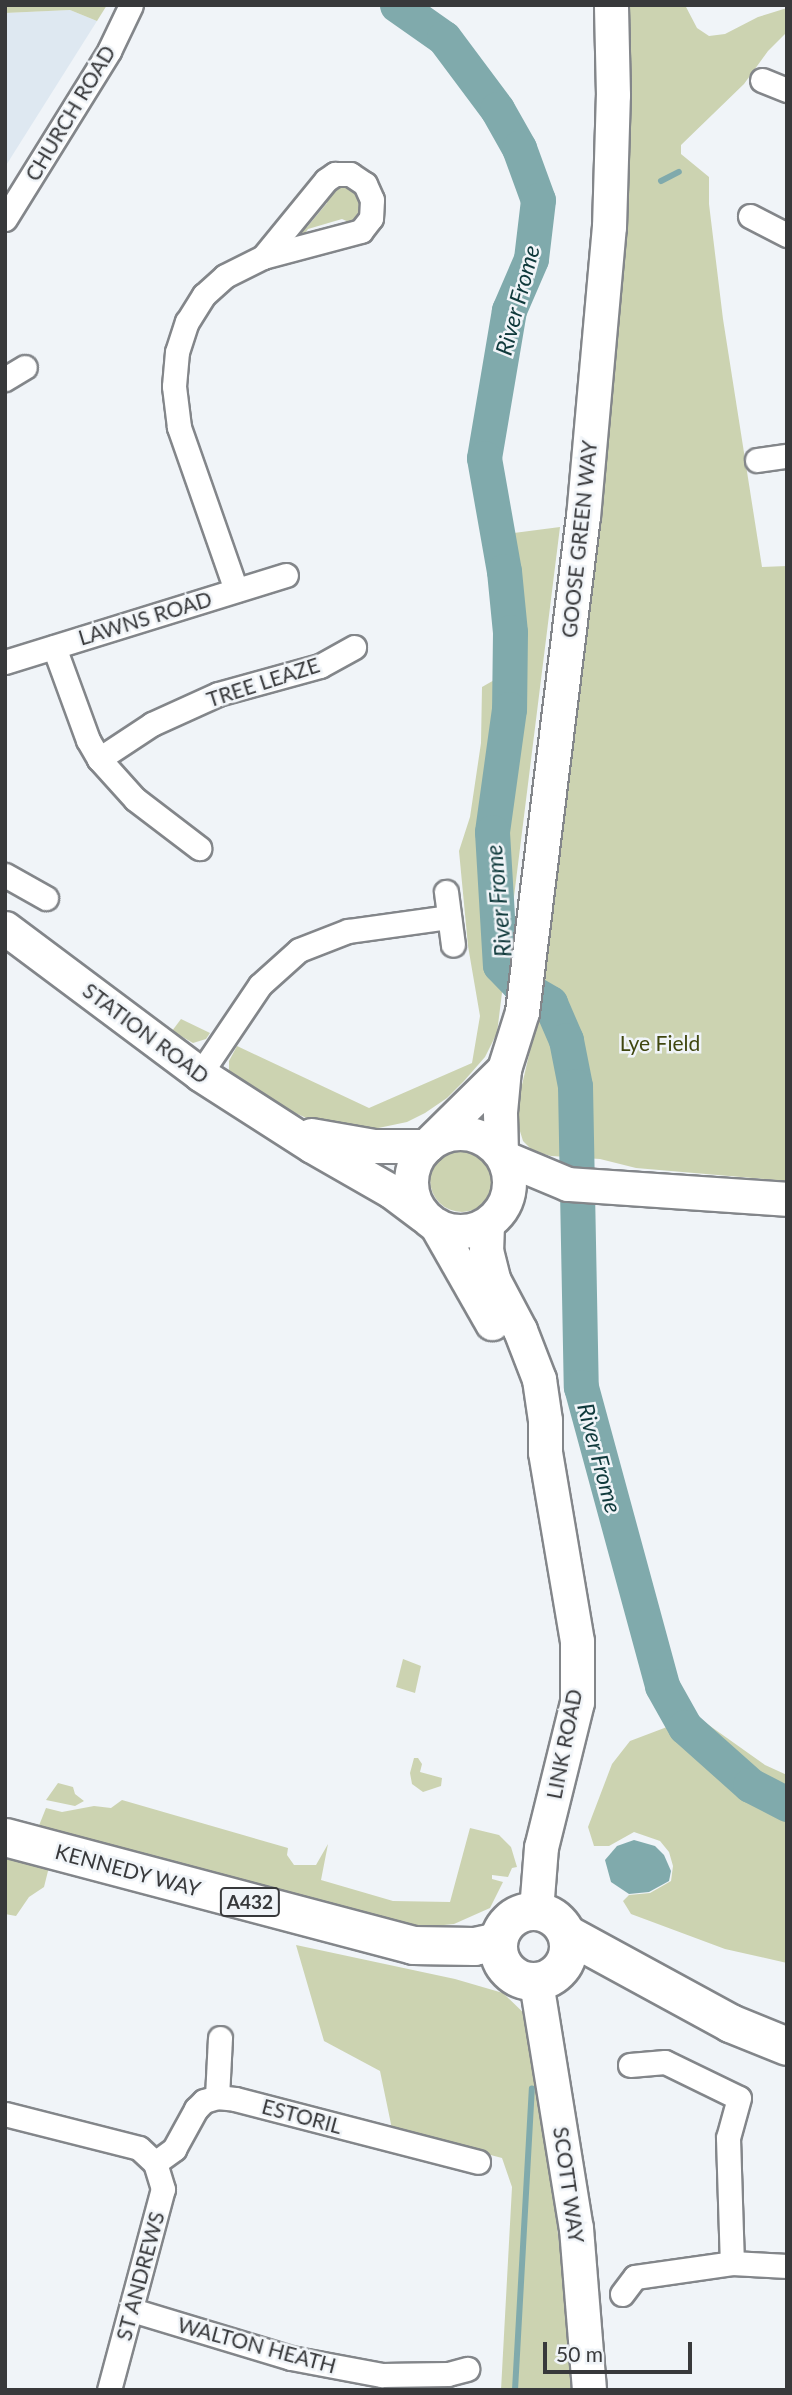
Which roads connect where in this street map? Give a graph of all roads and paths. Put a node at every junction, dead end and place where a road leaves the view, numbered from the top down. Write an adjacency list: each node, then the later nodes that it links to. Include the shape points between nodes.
1 (131, 5): 6 (street, CHURCH ROAD, via 109,51)
2 (611, 5): 24 (main road, GOOSE GREEN WAY, via 609,227 583,517 522,1012)
3 (762, 80): 4 (street)
4 (787, 90)
5 (750, 216): 7 (street)
6 (5, 219)
7 (787, 234)
8 (263, 257): 8 (street, via 326,180 335,174 350,174 365,184 372,200 371,218 361,231); 12 (street, via 225,276 204,295 187,322 175,375 179,427)
9 (787, 456): 10 (street)
10 (757, 460)
11 (286, 575): 12 (street, LAWNS ROAD)
12 (236, 590): 13 (street, LAWNS ROAD)
13 (54, 647): 15 (street, LAWNS ROAD); 16 (street, via 88,740)
14 (354, 647): 16 (street, TREE LEAZE, via 320,666 218,694 152,724)
15 (5, 662)
16 (100, 759): 17 (street, via 135,799)
17 (200, 848)
18 (6, 876): 20 (street)
19 (446, 892): 21 (street)
20 (46, 898)
21 (449, 917): 23 (street); 25 (street, via 348,931 299,950 260,985)
22 (5, 929): 25 (main road, STATION ROAD)
23 (453, 944)
24 (504, 1069): 27 (main road, GOOSE GREEN WAY); 28 (main road, GOOSE GREEN WAY)
25 (200, 1074): 26 (main road, STATION ROAD)
26 (290, 1131): 27 (main road, STATION ROAD, via 373,1146); 32 (main road, STATION ROAD, via 391,1191)
27 (428, 1144): 28 (main road, via 452,1133 476,1135); 32 (main road, via 412,1169 410,1185 414,1201)
28 (502, 1155): 29 (main road); 31 (main road, via 510,1184 507,1200)
29 (568, 1184): 30 (main road); 31 (main road, via 532,1195)
30 (787, 1199)
31 (493, 1219): 32 (main road, via 461,1232); 33 (main road, LINK ROAD, via 486,1250 493,1279 539,1379)
32 (429, 1220): 33 (main road, LINK ROAD, via 499,1335)
33 (545, 1452): 35 (main road, LINK ROAD, via 577,1641 577,1702 541,1847)
34 (5, 1837): 37 (main road, KENNEDY WAY / A432, via 413,1945 474,1946)
35 (536, 1910): 36 (main road, via 560,1922); 37 (main road, via 510,1918)
36 (567, 1934): 38 (main road); 39 (main road, via 569,1947)
37 (497, 1941): 39 (main road, via 501,1962 509,1973 522,1980)
38 (625, 1966): 39 (main road); 41 (main road, via 730,2023)
39 (548, 1976): 53 (main road, SCOTT WAY)
40 (220, 2038): 43 (street)
41 (787, 2046)
42 (631, 2065): 47 (street, via 665,2062 739,2098 728,2138)
43 (216, 2097): 45 (street, ESTORIL); 46 (street, via 195,2109 174,2149)
44 (5, 2114): 46 (street, via 139,2148)
45 (478, 2162)
46 (155, 2163): 50 (street, ST ANDREWS, via 163,2189)
47 (732, 2263): 48 (street); 49 (street, via 635,2277)
48 (787, 2266)
49 (622, 2294)
50 (132, 2310): 51 (street, WALTON HEATH, via 291,2358 382,2375 448,2374); 52 (street, ST ANDREWS)
51 (467, 2369)
52 (109, 2390)
53 (589, 2390)

